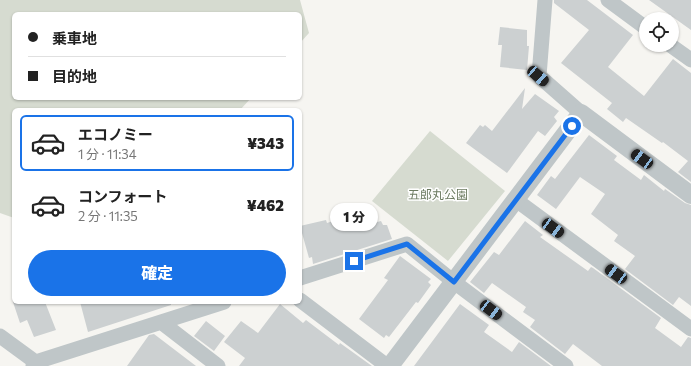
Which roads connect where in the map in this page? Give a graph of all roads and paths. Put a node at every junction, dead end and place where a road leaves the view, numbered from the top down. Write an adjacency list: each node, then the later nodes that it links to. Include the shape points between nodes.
1 (545, 0): 6 (street, via 538,76)
2 (608, 0): 3 (street)
3 (639, 23)
4 (679, 51): 5 (street)
5 (691, 60)
6 (581, 113): 7 (street); 8 (street)
7 (691, 195)
8 (516, 200): 10 (street); 14 (street)
9 (302, 277): 10 (street, via 407,244)
10 (454, 282): 19 (street); 20 (street)
11 (302, 302): 18 (street)
12 (218, 304): 13 (street)
13 (161, 322): 16 (street); 17 (street)
14 (691, 329)
15 (0, 336): 16 (street)
16 (37, 365)
17 (218, 366)
18 (387, 366)
19 (390, 366)
20 (566, 366)

